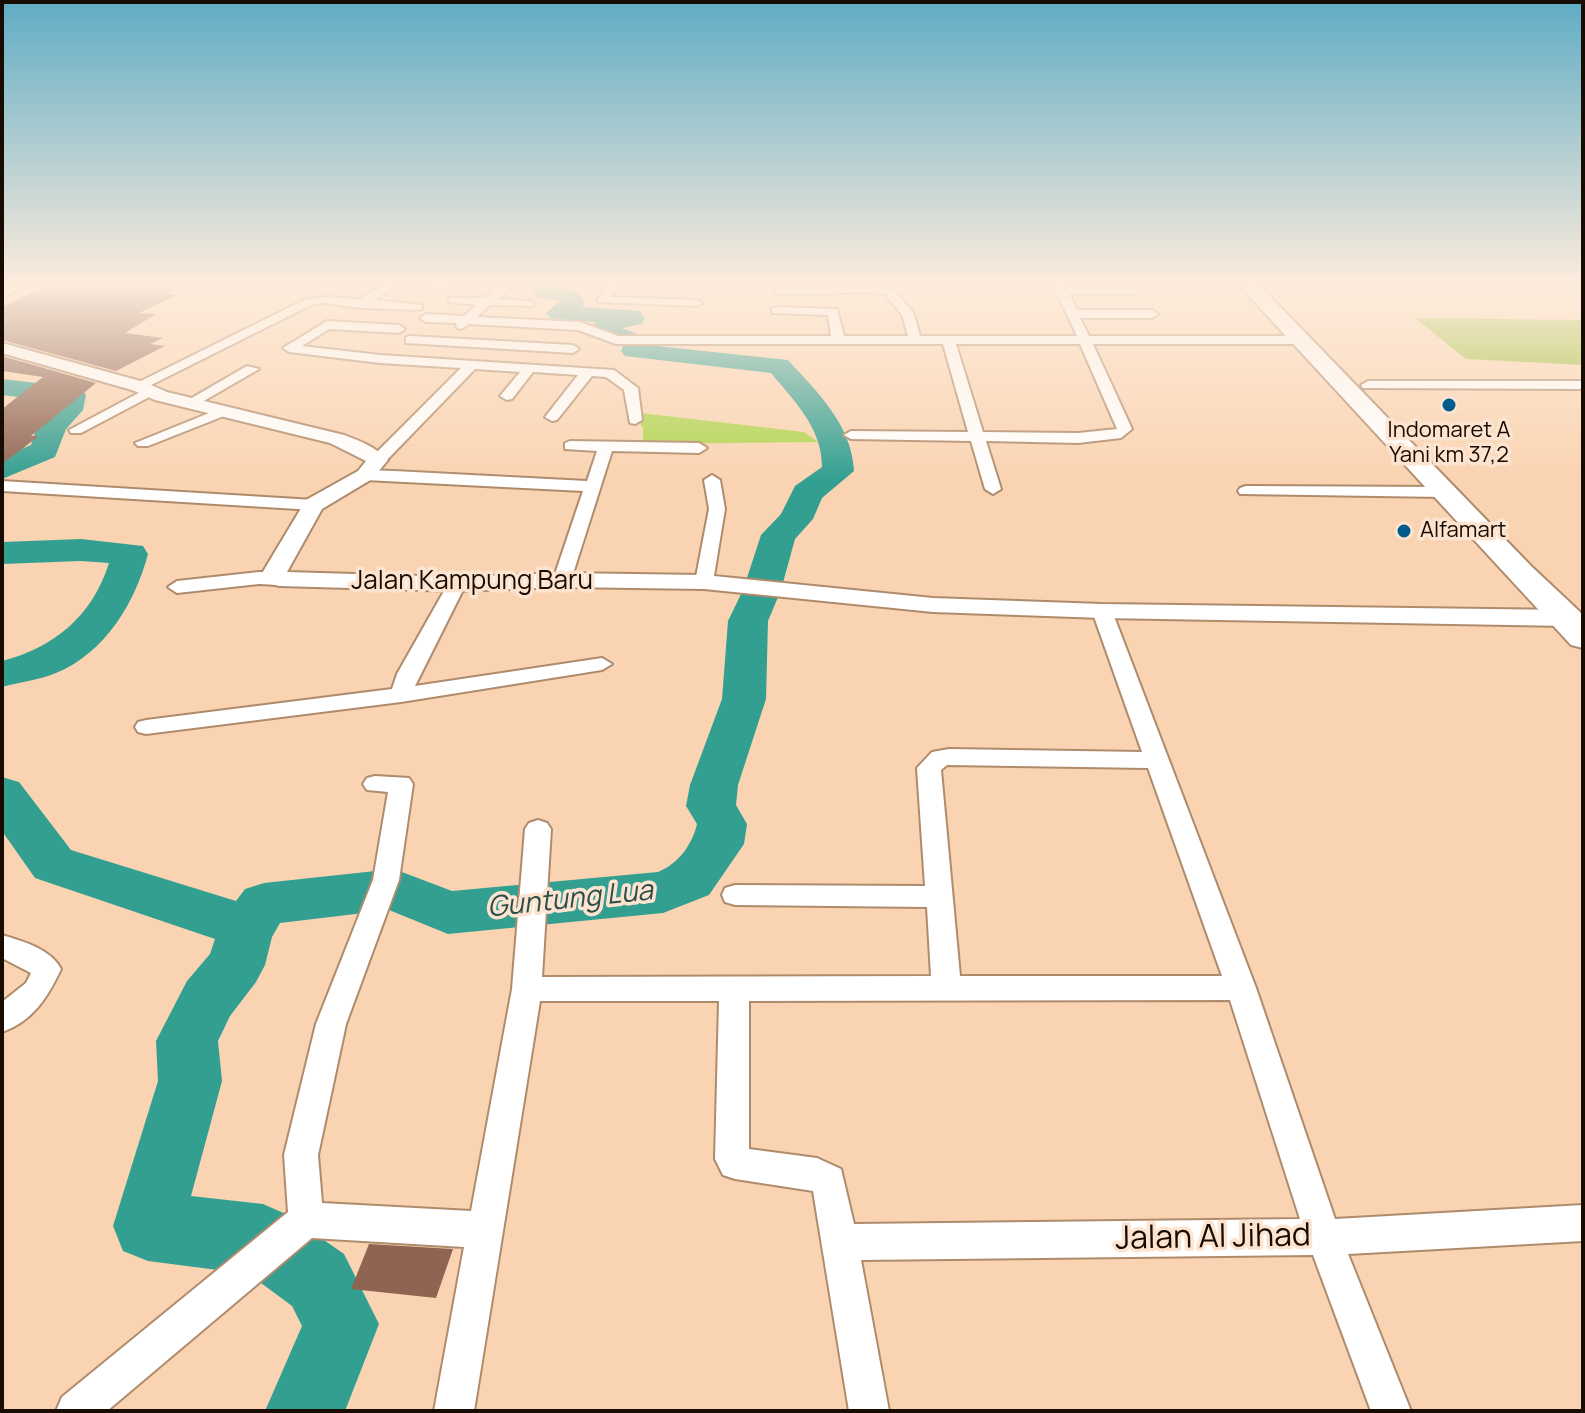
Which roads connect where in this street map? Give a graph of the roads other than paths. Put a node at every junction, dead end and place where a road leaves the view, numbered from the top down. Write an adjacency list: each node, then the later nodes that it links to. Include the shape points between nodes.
1 (5, 349): 16 (street)
2 (218, 349): 16 (street)
3 (298, 349): 9 (street)
4 (433, 349): 9 (street)
5 (951, 349): 24 (street)
6 (1088, 349): 24 (street, via 1122,419 1121,434)
7 (1316, 349): 35 (highway)
8 (1323, 349): 14 (highway)
9 (417, 362): 10 (street)
10 (471, 365): 12 (street); 29 (street)
11 (252, 369): 18 (street)
12 (529, 369): 13 (street); 17 (street)
13 (588, 372): 20 (street); 21 (street, via 613,374 628,385)
14 (1368, 385): 15 (street); 43 (highway)
15 (1583, 385)
16 (143, 389): 18 (street); 22 (street)
17 (507, 396)
18 (190, 403): 19 (street)
19 (224, 411): 25 (street); 29 (street, via 337,439 362,449)
20 (552, 417)
21 (635, 420)
22 (76, 430)
23 (851, 435): 24 (street)
24 (977, 435): 33 (street)
25 (143, 443)
26 (570, 446): 27 (street)
27 (606, 447): 28 (street); 32 (street)
28 (699, 448)
29 (371, 467): 32 (street, via 512,484); 36 (street)
30 (712, 480): 39 (street, via 717,509)
31 (2, 486): 36 (street)
32 (594, 486): 38 (street)
33 (993, 489)
34 (1246, 491): 35 (street)
35 (1444, 492): 43 (highway)
36 (314, 505): 37 (street, via 273,575)
37 (279, 579): 40 (street, Jalan Kampung Baru); 41 (street)
38 (562, 580): 39 (street, Jalan Kampung Baru); 40 (street, Jalan Kampung Baru)
39 (704, 582): 42 (street, Jalan Kampung Baru, via 888,602)
40 (457, 584): 45 (street)
41 (177, 587)
42 (1102, 611): 43 (street, Jalan Kampung Baru); 47 (street)
43 (1578, 619)
44 (602, 664): 45 (street)
45 (401, 695): 46 (street)
46 (146, 727)
47 (1157, 760): 51 (street, via 949,757 933,762 929,768); 53 (street)
48 (375, 784): 58 (street, via 401,784 383,889 328,1039 301,1155)
49 (538, 829): 54 (street)
50 (735, 895): 51 (street)
51 (940, 897): 56 (street)
52 (2, 946): 57 (street, via 47,969 36,992)
53 (1241, 988): 56 (street); 61 (street)
54 (527, 989): 55 (street); 60 (street)
55 (734, 989): 56 (street); 62 (street, via 732,1159 824,1177 831,1186)
56 (947, 989)
57 (2, 1019)
58 (306, 1220): 60 (street); 63 (street)
59 (1583, 1223): 61 (street, Jalan Al Jihad)
60 (485, 1230): 64 (street)
61 (1324, 1237): 62 (street, Jalan Al Jihad); 66 (street)
62 (842, 1242): 65 (street)
63 (76, 1411)
64 (454, 1411)
65 (869, 1411)
66 (1391, 1411)

